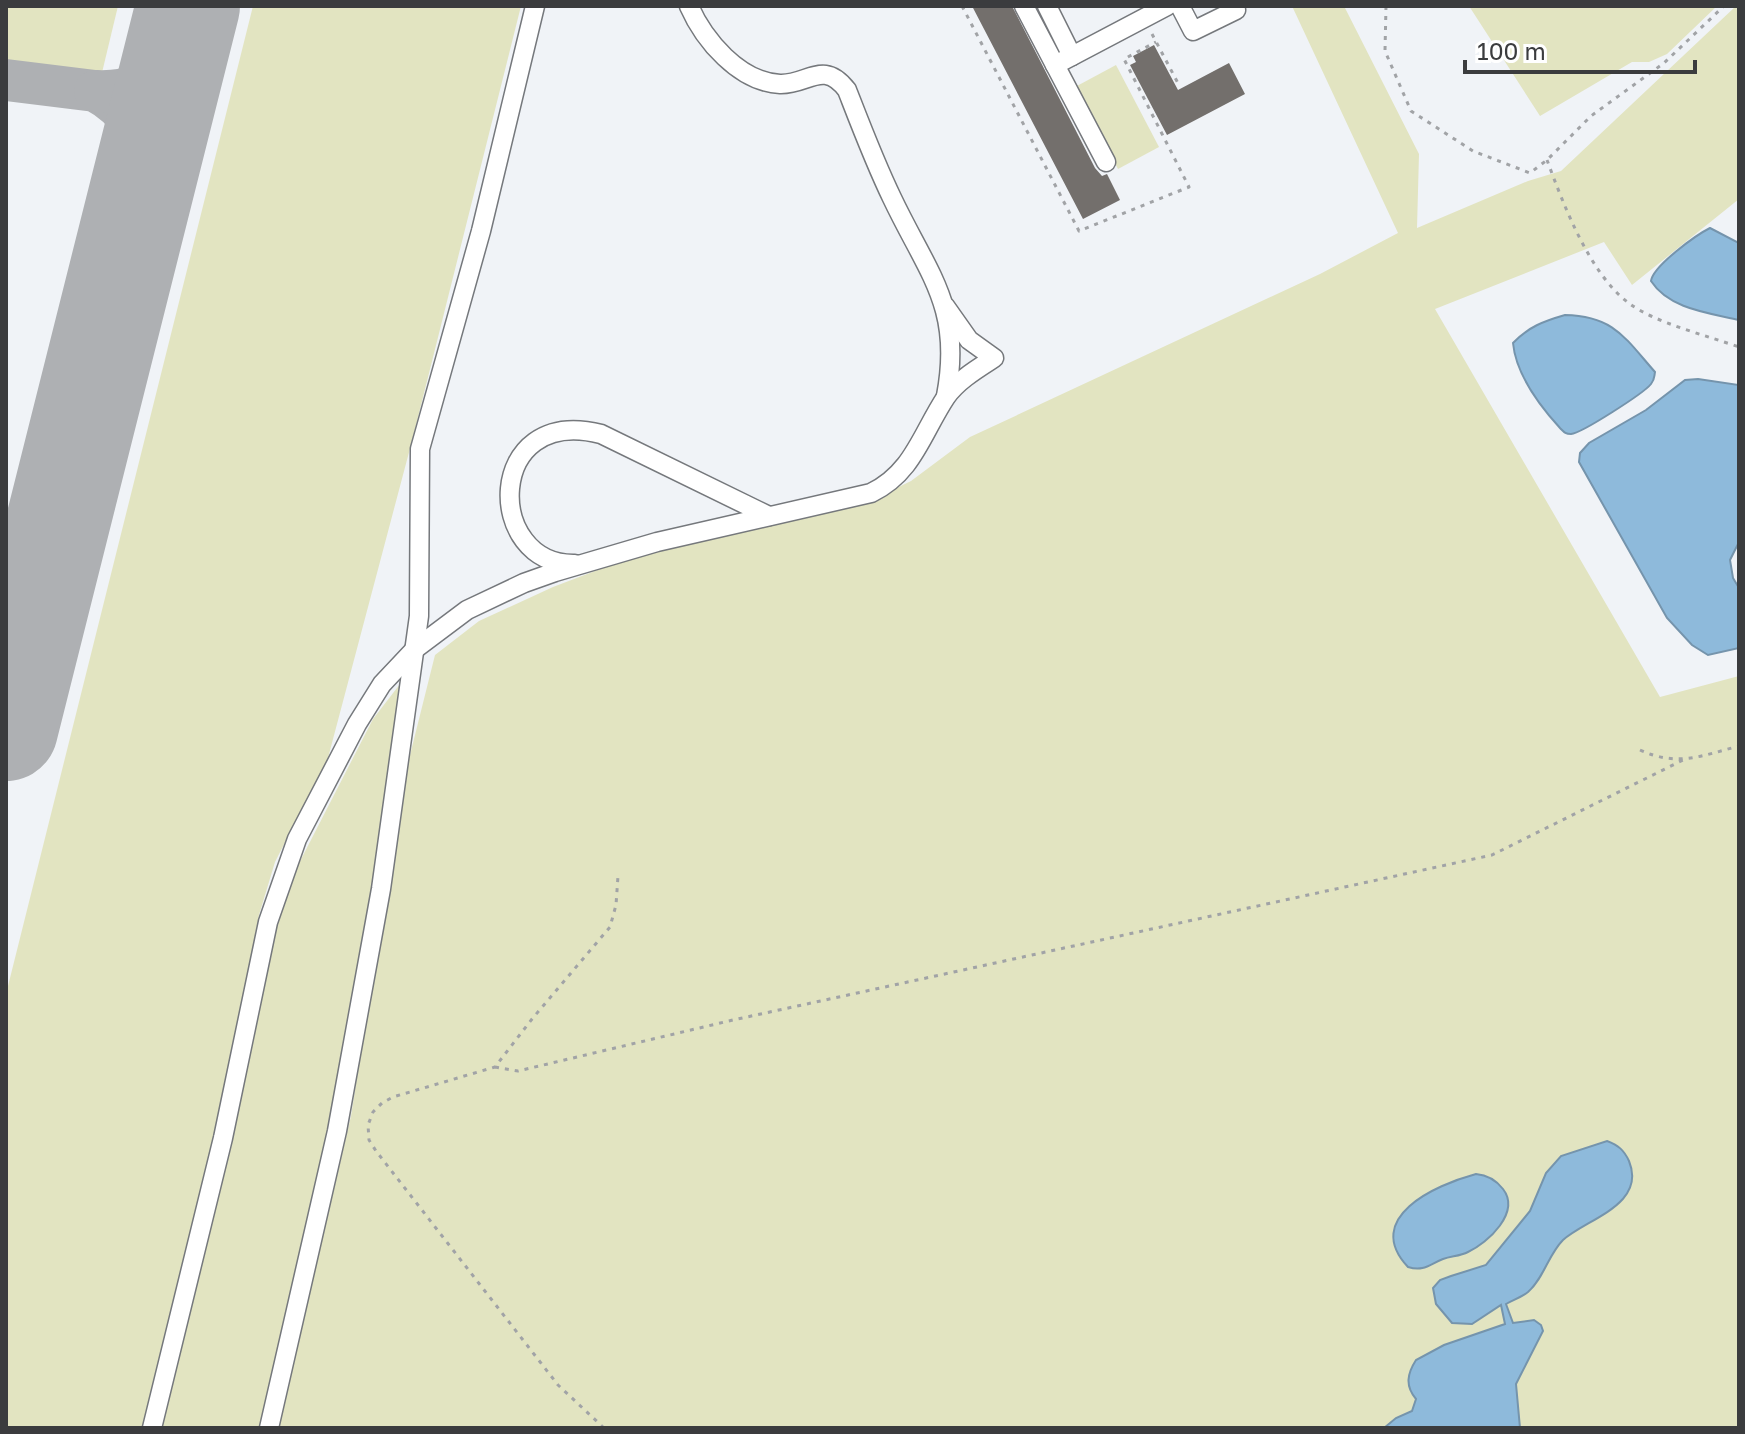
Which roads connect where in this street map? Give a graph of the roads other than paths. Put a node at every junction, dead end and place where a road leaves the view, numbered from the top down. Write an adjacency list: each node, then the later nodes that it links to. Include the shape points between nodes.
1 (535, 6): 15 (lane, via 481,231 420,449)
2 (689, 6): 11 (lane, via 730,62 758,79 782,84 826,74 839,79)
3 (1024, 6): 9 (lane)
4 (1047, 6): 8 (lane)
5 (1167, 6): 8 (lane)
6 (1180, 6): 7 (lane, via 1193,31)
7 (1235, 8)
8 (1072, 56): 9 (lane)
9 (1055, 65): 10 (lane)
10 (1106, 162)
11 (945, 306): 12 (lane, via 952,354); 12 (lane, via 969,340 994,358)
12 (946, 396): 13 (lane, via 913,456 884,487)
13 (769, 516): 14 (lane); 14 (lane, via 613,439 587,430 558,432 520,455 510,508 531,548 558,562)
14 (586, 564): 15 (lane, via 524,583 467,610)
15 (415, 649): 16 (lane, via 382,684 357,724 297,839 280,884); 17 (lane, via 350,1065)
16 (152, 1428)
17 (269, 1428)

